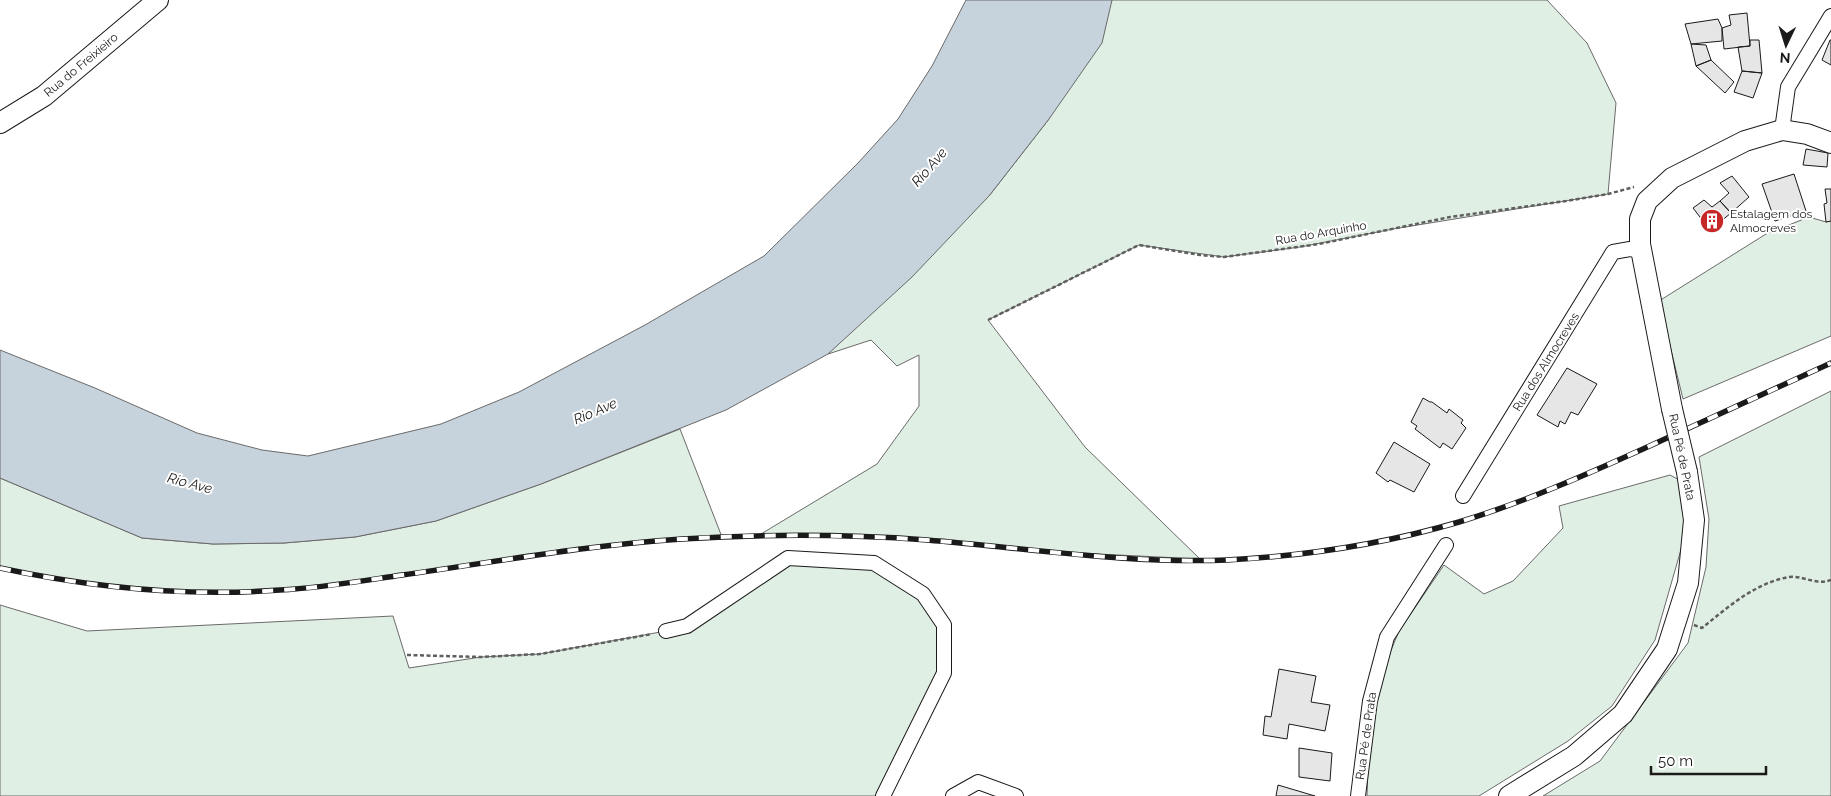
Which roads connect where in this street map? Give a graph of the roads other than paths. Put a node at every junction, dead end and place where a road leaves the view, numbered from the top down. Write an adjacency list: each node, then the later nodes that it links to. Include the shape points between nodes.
1 (158, 0): 3 (street, Rua do Freixieiro, via 44,96)
2 (1831, 16): 4 (street, via 1788,87)
3 (0, 123)
4 (1782, 130): 5 (street, via 1807,134); 6 (street, Rua Pé de Prata, via 1745,141 1672,178 1647,201 1640,219)
5 (1831, 143)
6 (1641, 251): 7 (street, Rua dos Almocreves, via 1613,252); 14 (street, Rua Pé de Prata, bridge, via 1694,520 1688,583 1667,649 1623,714 1574,756)
7 (1463, 496)
8 (1446, 545): 13 (street, Rua Pé de Prata, via 1388,637 1370,701)
9 (666, 631): 10 (street, via 688,626 788,558 874,563 923,594 944,626 944,672)
10 (885, 795)
11 (953, 796): 12 (street, via 978,782)
12 (1016, 796)
13 (1358, 796)
14 (1509, 796)

